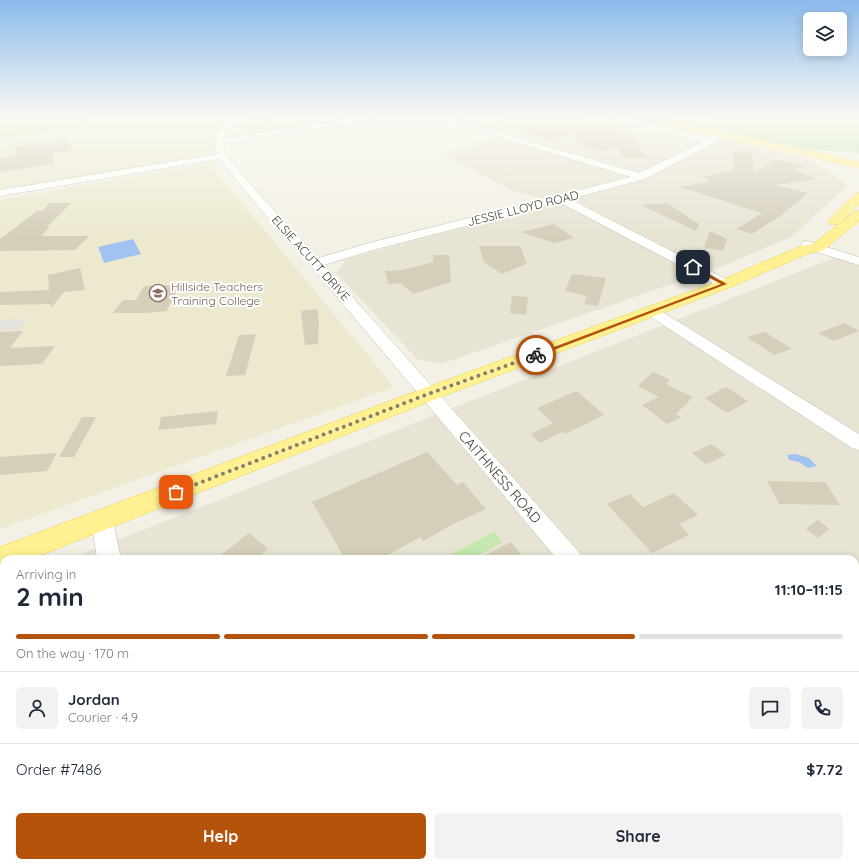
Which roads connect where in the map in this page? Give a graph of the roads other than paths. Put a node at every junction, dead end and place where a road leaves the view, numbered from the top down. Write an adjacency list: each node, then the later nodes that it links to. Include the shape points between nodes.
1 (567, 155): 8 (street)
2 (682, 155): 8 (street, JESSIE LLOYD ROAD)
3 (814, 155): 7 (main road)
4 (815, 155): 6 (main road)
5 (222, 156): 9 (street); 15 (street, ELSIE ACUTT DRIVE)
6 (859, 165)
7 (846, 172)
8 (641, 177): 11 (street, JESSIE LLOYD ROAD)
9 (0, 194)
10 (859, 197): 13 (main road)
11 (561, 199): 15 (street, JESSIE LLOYD ROAD, via 369,247); 16 (street)
12 (859, 215): 13 (main road)
13 (810, 247): 14 (street); 16 (main road)
14 (859, 261)
15 (316, 263): 18 (street, ELSIE ACUTT DRIVE)
16 (725, 284): 17 (main road)
17 (653, 312): 18 (main road); 19 (street)
18 (428, 394): 20 (main road); 23 (street, CAITHNESS ROAD)
19 (859, 443)
20 (102, 520): 21 (main road); 22 (street)
21 (10, 555)
22 (108, 555)
23 (568, 555)

